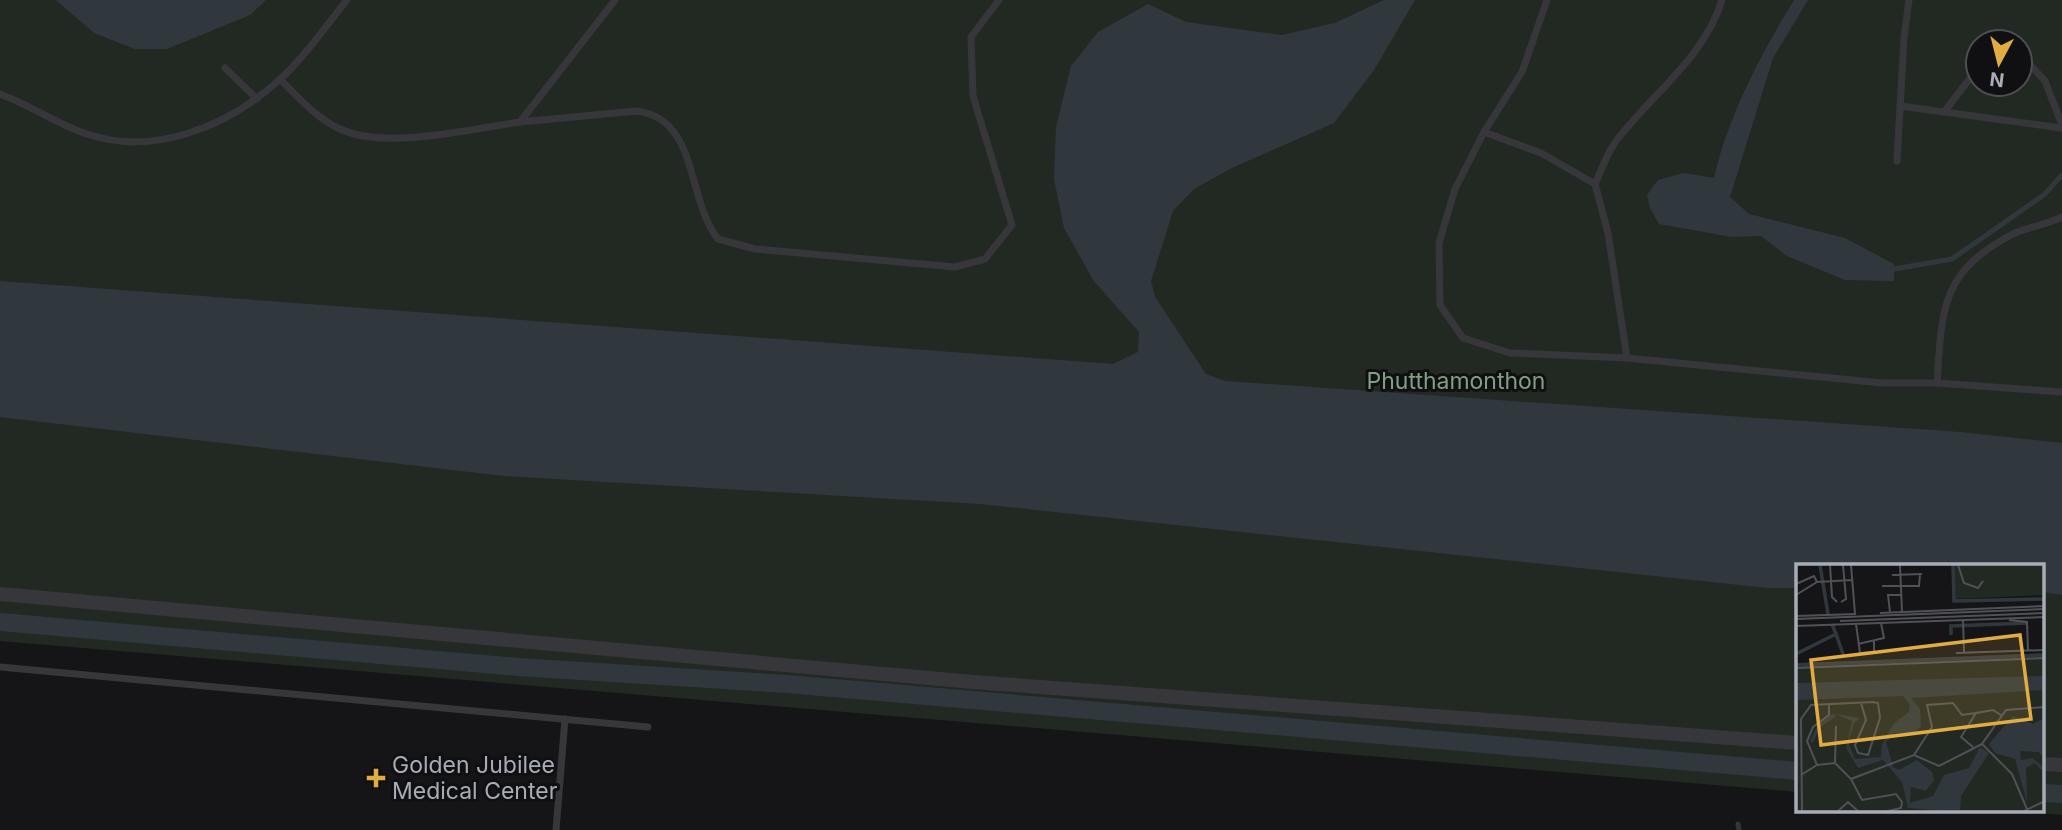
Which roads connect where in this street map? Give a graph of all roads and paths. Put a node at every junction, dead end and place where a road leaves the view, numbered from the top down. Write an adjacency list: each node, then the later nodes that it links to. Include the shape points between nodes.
1 (347, 0): 9 (lane)
2 (615, 0): 15 (lane)
3 (999, 0): 15 (lane, via 971,37 973,96 1012,225 985,259 955,267 731,245 718,239 704,217 676,131 651,113)
4 (1547, 0): 17 (lane, via 1522,72)
5 (1722, 0): 19 (lane, via 1717,16 1672,81 1614,145)
6 (1909, 0): 13 (lane)
7 (225, 68): 12 (lane)
8 (2034, 70): 16 (lane, via 2045,82)
9 (280, 79): 12 (lane); 15 (lane, via 319,117 355,135 394,138)
10 (1964, 86): 14 (lane)
11 (0, 94): 12 (lane, via 88,134 118,141 152,141 191,133)
12 (257, 99)
13 (1900, 106): 14 (lane); 18 (lane)
14 (1944, 112): 16 (lane)
15 (520, 122)
16 (2062, 126)
17 (1485, 132): 19 (lane, via 1541,153); 21 (lane, via 1455,189 1439,243 1440,305 1463,338 1510,353)
18 (1897, 161)
19 (1595, 184): 21 (lane, via 1608,233)
20 (2062, 217): 22 (lane, via 2013,234 1975,259 1953,283 1942,314)
21 (1628, 358): 22 (lane, via 1882,383)
22 (1937, 383): 23 (lane)
23 (2062, 392)
24 (0, 594): 28 (street, via 974,682)
25 (0, 667): 26 (lane)
26 (565, 719): 27 (lane); 31 (lane)
27 (648, 727)
28 (1796, 743)
29 (2044, 764): 30 (street)
30 (2062, 765)
31 (556, 830)

